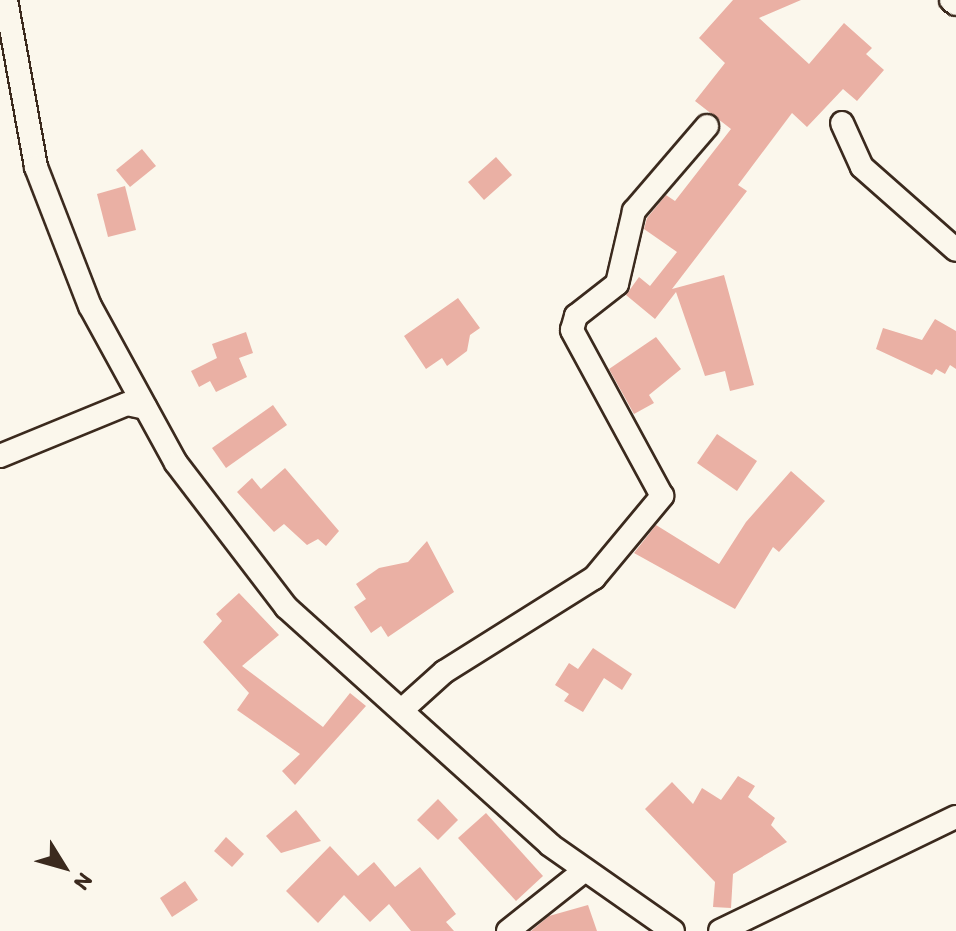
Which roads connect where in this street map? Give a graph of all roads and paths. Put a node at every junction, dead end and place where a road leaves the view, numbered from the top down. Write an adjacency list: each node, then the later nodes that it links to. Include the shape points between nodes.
1 (6, 0): 7 (street, via 36,167 90,306)
2 (951, 0): 3 (street)
3 (956, 4)
4 (842, 123): 6 (street, via 862,167)
5 (707, 126): 9 (street, via 634,211 617,284 576,316 572,330 662,496 594,578 444,672)
6 (956, 250)
7 (146, 408): 8 (street, via 127,404); 9 (street, via 176,463 286,607)
8 (0, 456)
9 (404, 708): 11 (street, via 550,845)
10 (956, 817): 14 (street)
11 (585, 870): 12 (street); 13 (street)
12 (508, 931)
13 (673, 931)
14 (720, 931)

